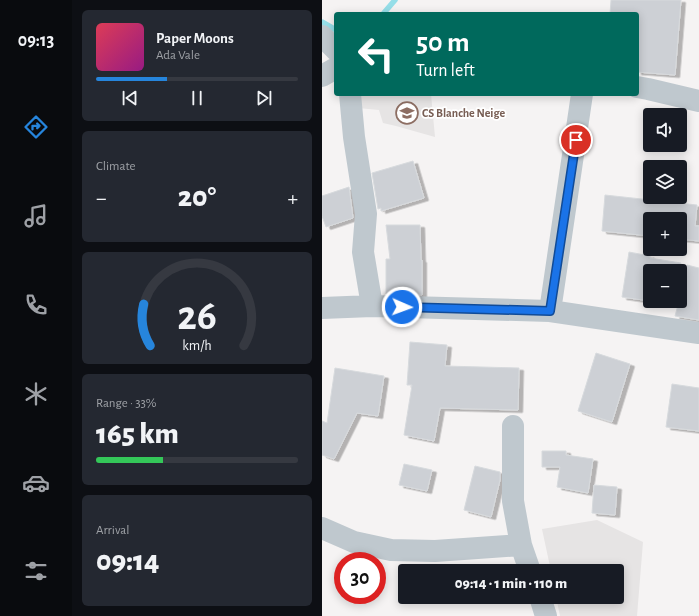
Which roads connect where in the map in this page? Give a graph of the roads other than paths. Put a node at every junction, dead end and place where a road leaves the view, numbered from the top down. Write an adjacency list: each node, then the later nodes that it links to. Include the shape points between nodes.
1 (322, 36): 2 (street)
2 (334, 48)
3 (334, 69): 4 (street)
4 (322, 76)
5 (639, 87): 8 (street)
6 (350, 96): 9 (street, via 366,214 364,252)
7 (582, 96): 11 (street)
8 (699, 101)
9 (372, 306): 10 (street); 11 (street)
10 (322, 308)
11 (550, 311): 12 (street)
12 (699, 333)
13 (513, 426): 15 (street, via 512,501)
14 (322, 528): 15 (street, via 354,542 391,550 435,551)
15 (521, 546): 16 (street)
16 (527, 564)
17 (542, 604): 18 (street)
18 (546, 616)

